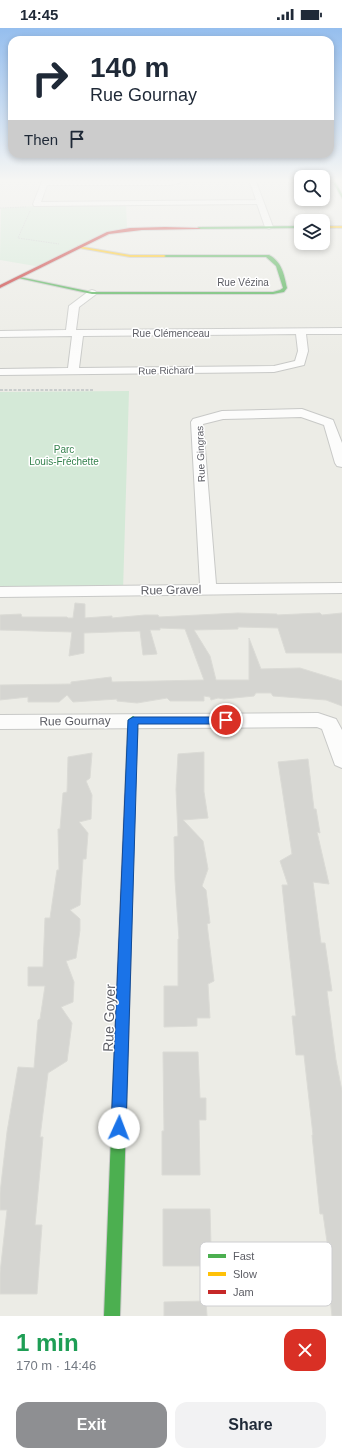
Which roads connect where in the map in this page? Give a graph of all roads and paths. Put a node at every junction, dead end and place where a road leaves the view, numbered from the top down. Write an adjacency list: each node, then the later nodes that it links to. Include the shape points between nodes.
1 (26, 239): 3 (path)
2 (96, 239): 3 (street)
3 (79, 247): 4 (street); 6 (street, Rue Vézina, via 130,256 267,256 278,262 285,288 273,293)
4 (20, 278): 5 (street); 6 (street, Rue Vézina)
5 (0, 287)
6 (92, 293): 9 (street, via 74,306)
7 (342, 331): 8 (street, Rue Clémenceau)
8 (300, 332): 9 (street, Rue Clémenceau); 11 (street, Rue Richard, via 303,351 300,363 274,369)
9 (75, 333): 10 (street, Rue Clémenceau); 11 (street)
10 (0, 334)
11 (73, 371): 12 (street, Rue Richard)
12 (0, 372)
13 (0, 390): 14 (path)
14 (93, 390)
15 (342, 463): 17 (street, Rue Gingras, via 329,423 302,413 222,415 196,422)
16 (342, 588): 17 (street, Rue Gravel)
17 (208, 590): 18 (street, Rue Gravel)
18 (0, 592)
19 (133, 720): 20 (street, Rue Gournay); 21 (street, Rue Gournay, via 318,720 329,724); 22 (street, Rue Goyer)
20 (0, 722)
21 (342, 760)
22 (112, 1316)

